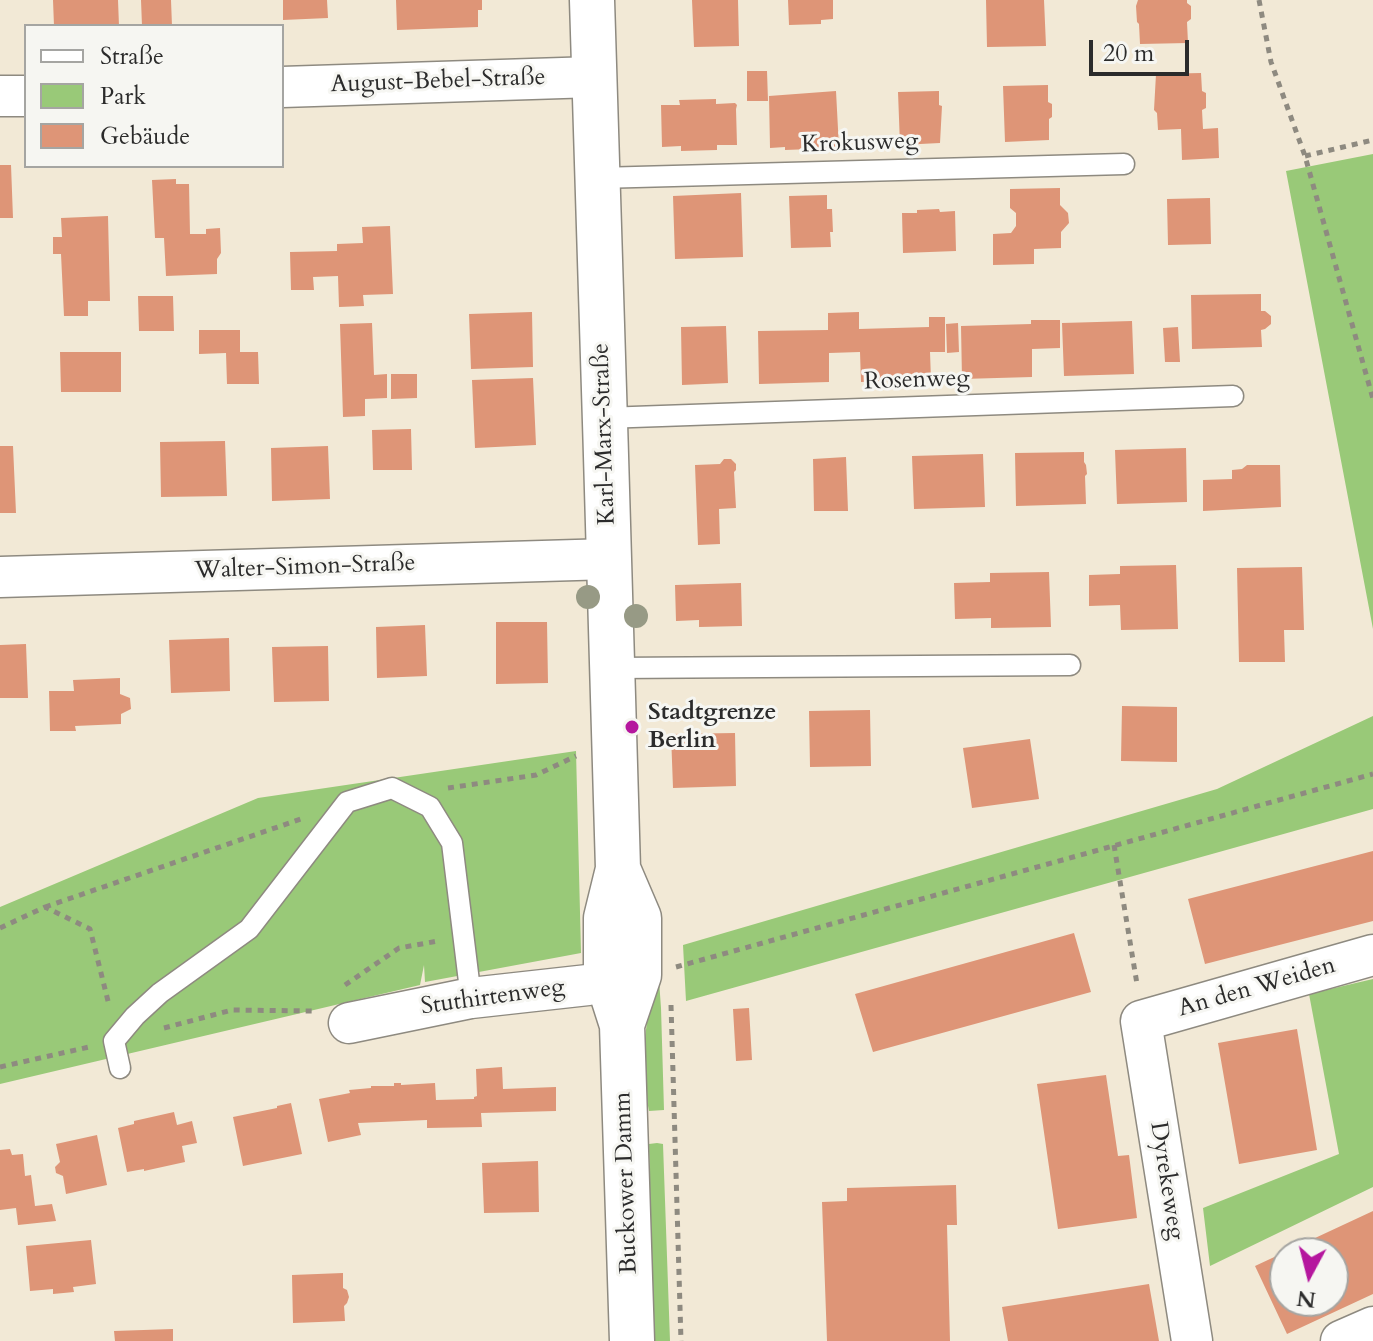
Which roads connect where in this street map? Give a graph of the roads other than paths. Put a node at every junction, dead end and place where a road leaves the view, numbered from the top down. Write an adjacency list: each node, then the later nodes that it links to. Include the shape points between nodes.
1 (592, 0): 2 (main road, Karl-Marx-Straße)
2 (594, 77): 3 (street, August-Bebel-Straße); 7 (main road, Karl-Marx-Straße)
3 (284, 87)
4 (0, 96): 5 (street)
5 (24, 96)
6 (1124, 164): 7 (lane, Krokusweg)
7 (598, 178): 9 (main road, Karl-Marx-Straße)
8 (1233, 396): 9 (lane, Rosenweg)
9 (604, 418): 10 (main road, Karl-Marx-Straße)
10 (610, 559): 11 (street, Walter-Simon-Straße); 13 (main road, Karl-Marx-Straße)
11 (0, 577)
12 (1070, 665): 13 (lane)
13 (613, 668): 15 (main road, Karl-Marx-Straße, via 618,869 639,918)
14 (1373, 955): 18 (street, An den Weiden)
15 (639, 969): 16 (street, Stuthirtenweg, via 588,985); 21 (main road, Buckower Damm, via 622,1025)
16 (471, 998): 17 (street, Stuthirtenweg); 19 (lane, via 452,843 430,807 392,788 347,802 249,929 135,1016 114,1041)
17 (335, 1006)
18 (1141, 1021): 22 (street, Dyrekeweg)
19 (120, 1068)
20 (1373, 1327): 23 (street)
21 (632, 1341)
22 (1192, 1341)
23 (1341, 1341)

